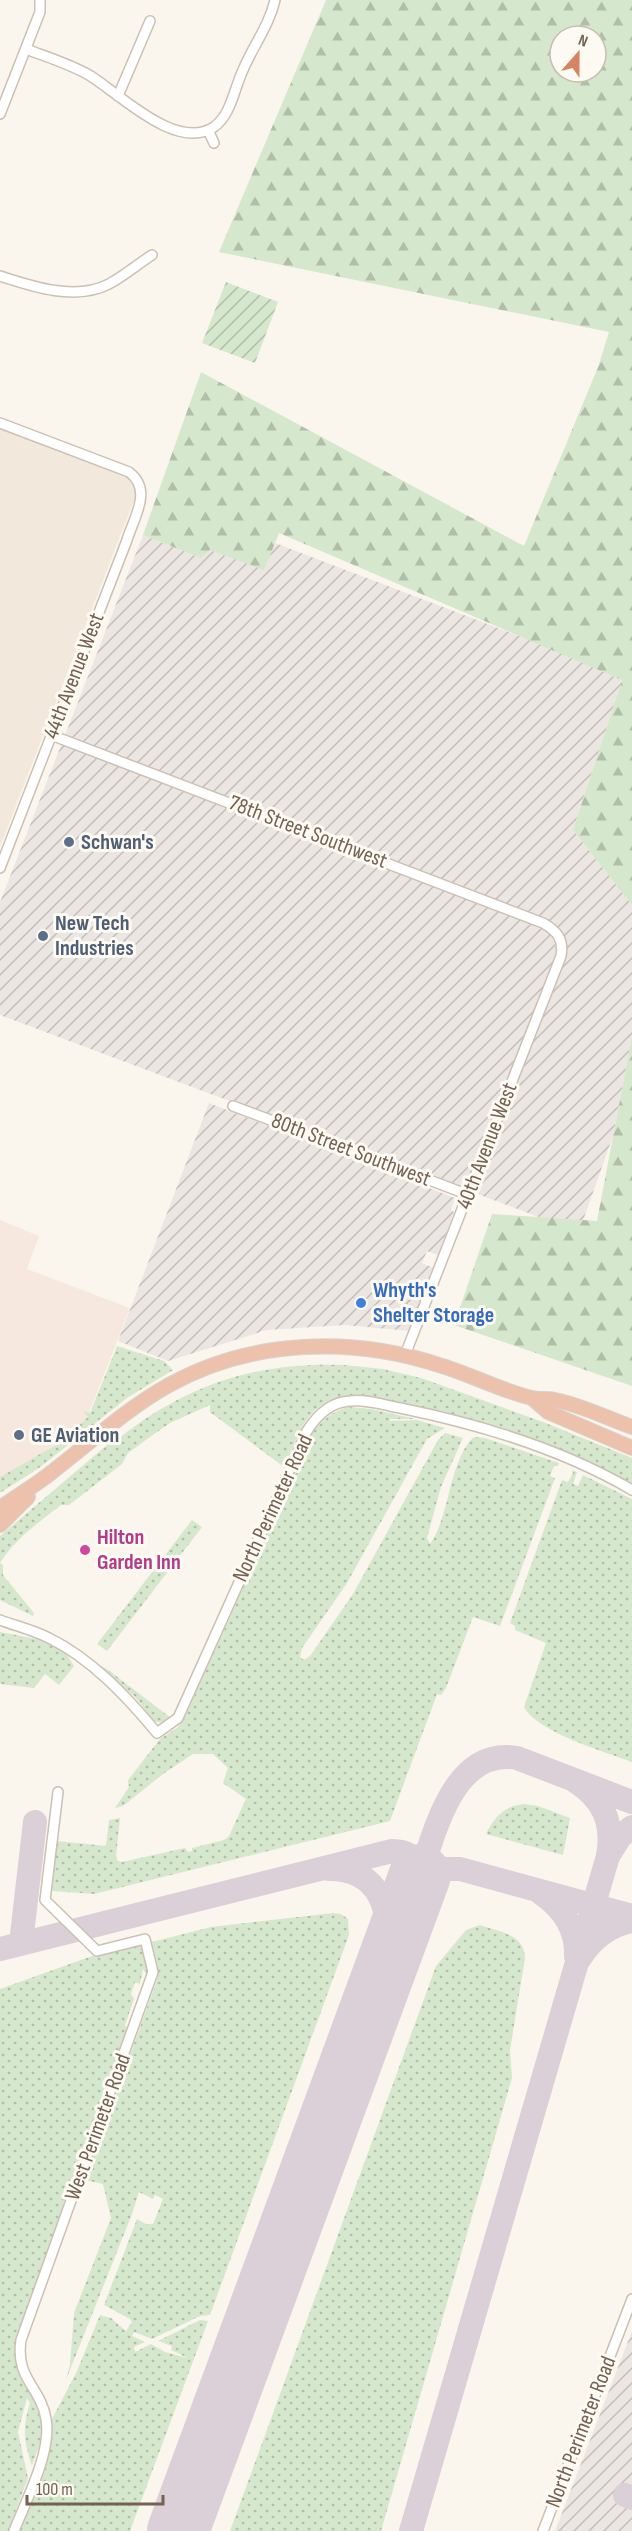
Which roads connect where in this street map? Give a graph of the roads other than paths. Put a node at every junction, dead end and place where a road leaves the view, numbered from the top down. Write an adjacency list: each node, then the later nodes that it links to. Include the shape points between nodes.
1 (40, 0): 4 (street, via 40,12)
2 (275, 0): 7 (street, via 226,114)
3 (150, 21): 5 (street)
4 (26, 49): 5 (street, via 81,70); 6 (street)
5 (118, 96): 7 (street, via 142,114 174,128)
6 (0, 114)
7 (208, 130): 8 (street)
8 (214, 143)
9 (152, 255): 10 (street, via 109,284 89,290 67,292)
10 (0, 276)
11 (0, 423): 12 (street, 44th Avenue West, via 111,464 141,483 141,501)
12 (51, 735): 13 (street, 44th Avenue West); 14 (street, 78th Street Southwest, via 543,923)
13 (0, 868)
14 (560, 937): 16 (street, 40th Avenue West, via 561,956)
15 (233, 1106): 16 (street, 80th Street Southwest)
16 (469, 1195): 17 (street, 40th Avenue West)
17 (405, 1355): 18 (highway); 21 (highway, via 304,1346 269,1350 200,1371 129,1410)
18 (533, 1399): 19 (highway, via 554,1400); 20 (highway, via 548,1412)
19 (632, 1427)
20 (632, 1448)
21 (50, 1474): 23 (highway); 24 (highway)
22 (632, 1490): 25 (street, North Perimeter Road, via 530,1444 467,1424 350,1401 324,1410 307,1431 178,1718 158,1733 130,1700 68,1649)
23 (0, 1508)
24 (0, 1525)
25 (0, 1620)
26 (58, 1792): 28 (street, West Perimeter Road, via 45,1900 97,1951 146,1939 153,1972 21,2340 21,2367 44,2411 47,2434)
27 (632, 2299): 29 (street, North Perimeter Road)
28 (14, 2531)
29 (543, 2531)

